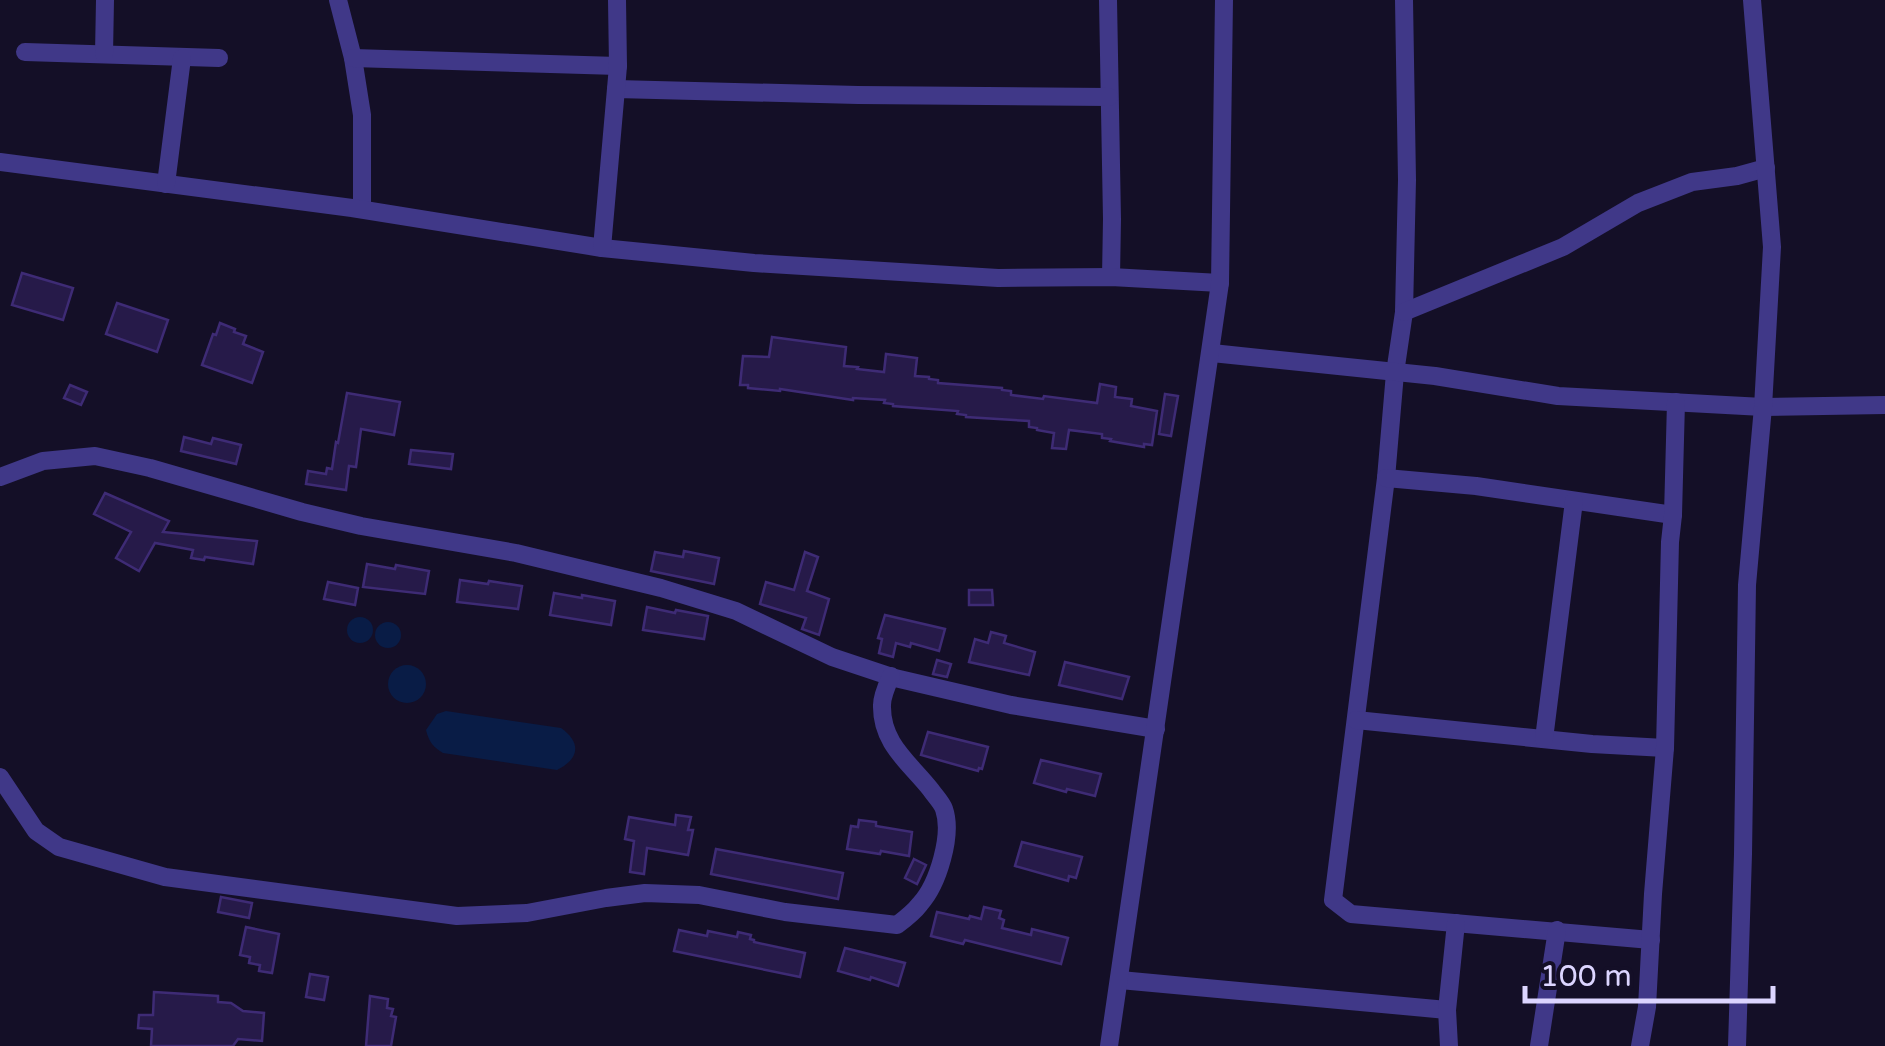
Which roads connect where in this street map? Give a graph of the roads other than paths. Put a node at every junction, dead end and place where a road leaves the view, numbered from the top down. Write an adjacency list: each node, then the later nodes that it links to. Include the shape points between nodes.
1 (104, 0): 9 (street)
2 (338, 0): 12 (street)
3 (617, 0): 13 (street)
4 (1108, 0): 15 (street)
5 (1224, 0): 22 (street)
6 (1404, 0): 23 (street)
7 (1752, 0): 17 (street)
8 (25, 52): 9 (street)
9 (104, 54): 10 (street)
10 (182, 58): 11 (street); 18 (street)
11 (220, 58)
12 (354, 58): 13 (street); 19 (street)
13 (618, 66): 14 (street)
14 (616, 89): 15 (street); 20 (street)
15 (1109, 97): 21 (street)
16 (0, 162): 18 (street)
17 (1766, 168): 23 (street, via 1692,182 1638,203 1563,247); 28 (street, via 1772,247)
18 (166, 184): 19 (street)
19 (362, 209): 20 (street)
20 (602, 248): 21 (street, via 979,276)
21 (1111, 277): 22 (street)
22 (1220, 283): 24 (street)
23 (1404, 312): 25 (street)
24 (1212, 353): 25 (street); 35 (street)
25 (1395, 373): 26 (street, via 1558,396); 30 (street)
26 (1676, 402): 28 (street); 32 (street)
27 (1885, 405): 28 (street)
28 (1763, 406): 48 (street, via 1746,585)
29 (0, 477): 33 (street, via 44,461 94,456 150,468 361,526 661,588 736,611)
30 (1386, 478): 31 (street); 34 (street)
31 (1574, 501): 32 (street); 36 (street)
32 (1673, 514): 37 (street)
33 (891, 676): 35 (street); 38 (street, via 881,702 884,724 894,750 944,808 947,838 932,885 898,926 646,893 527,914 457,916 166,877 58,847 36,831)
34 (1356, 720): 36 (street); 39 (street, via 1333,900 1351,914)
35 (1156, 730): 42 (street)
36 (1544, 739): 37 (street)
37 (1665, 748): 41 (street)
38 (0, 777)
39 (1456, 923): 40 (street); 43 (street)
40 (1557, 930): 41 (street); 46 (street)
41 (1651, 940): 47 (street)
42 (1120, 980): 43 (street); 44 (street)
43 (1447, 1010): 45 (street)
44 (1109, 1046)
45 (1450, 1046)
46 (1539, 1046)
47 (1640, 1046)
48 (1738, 1046)

